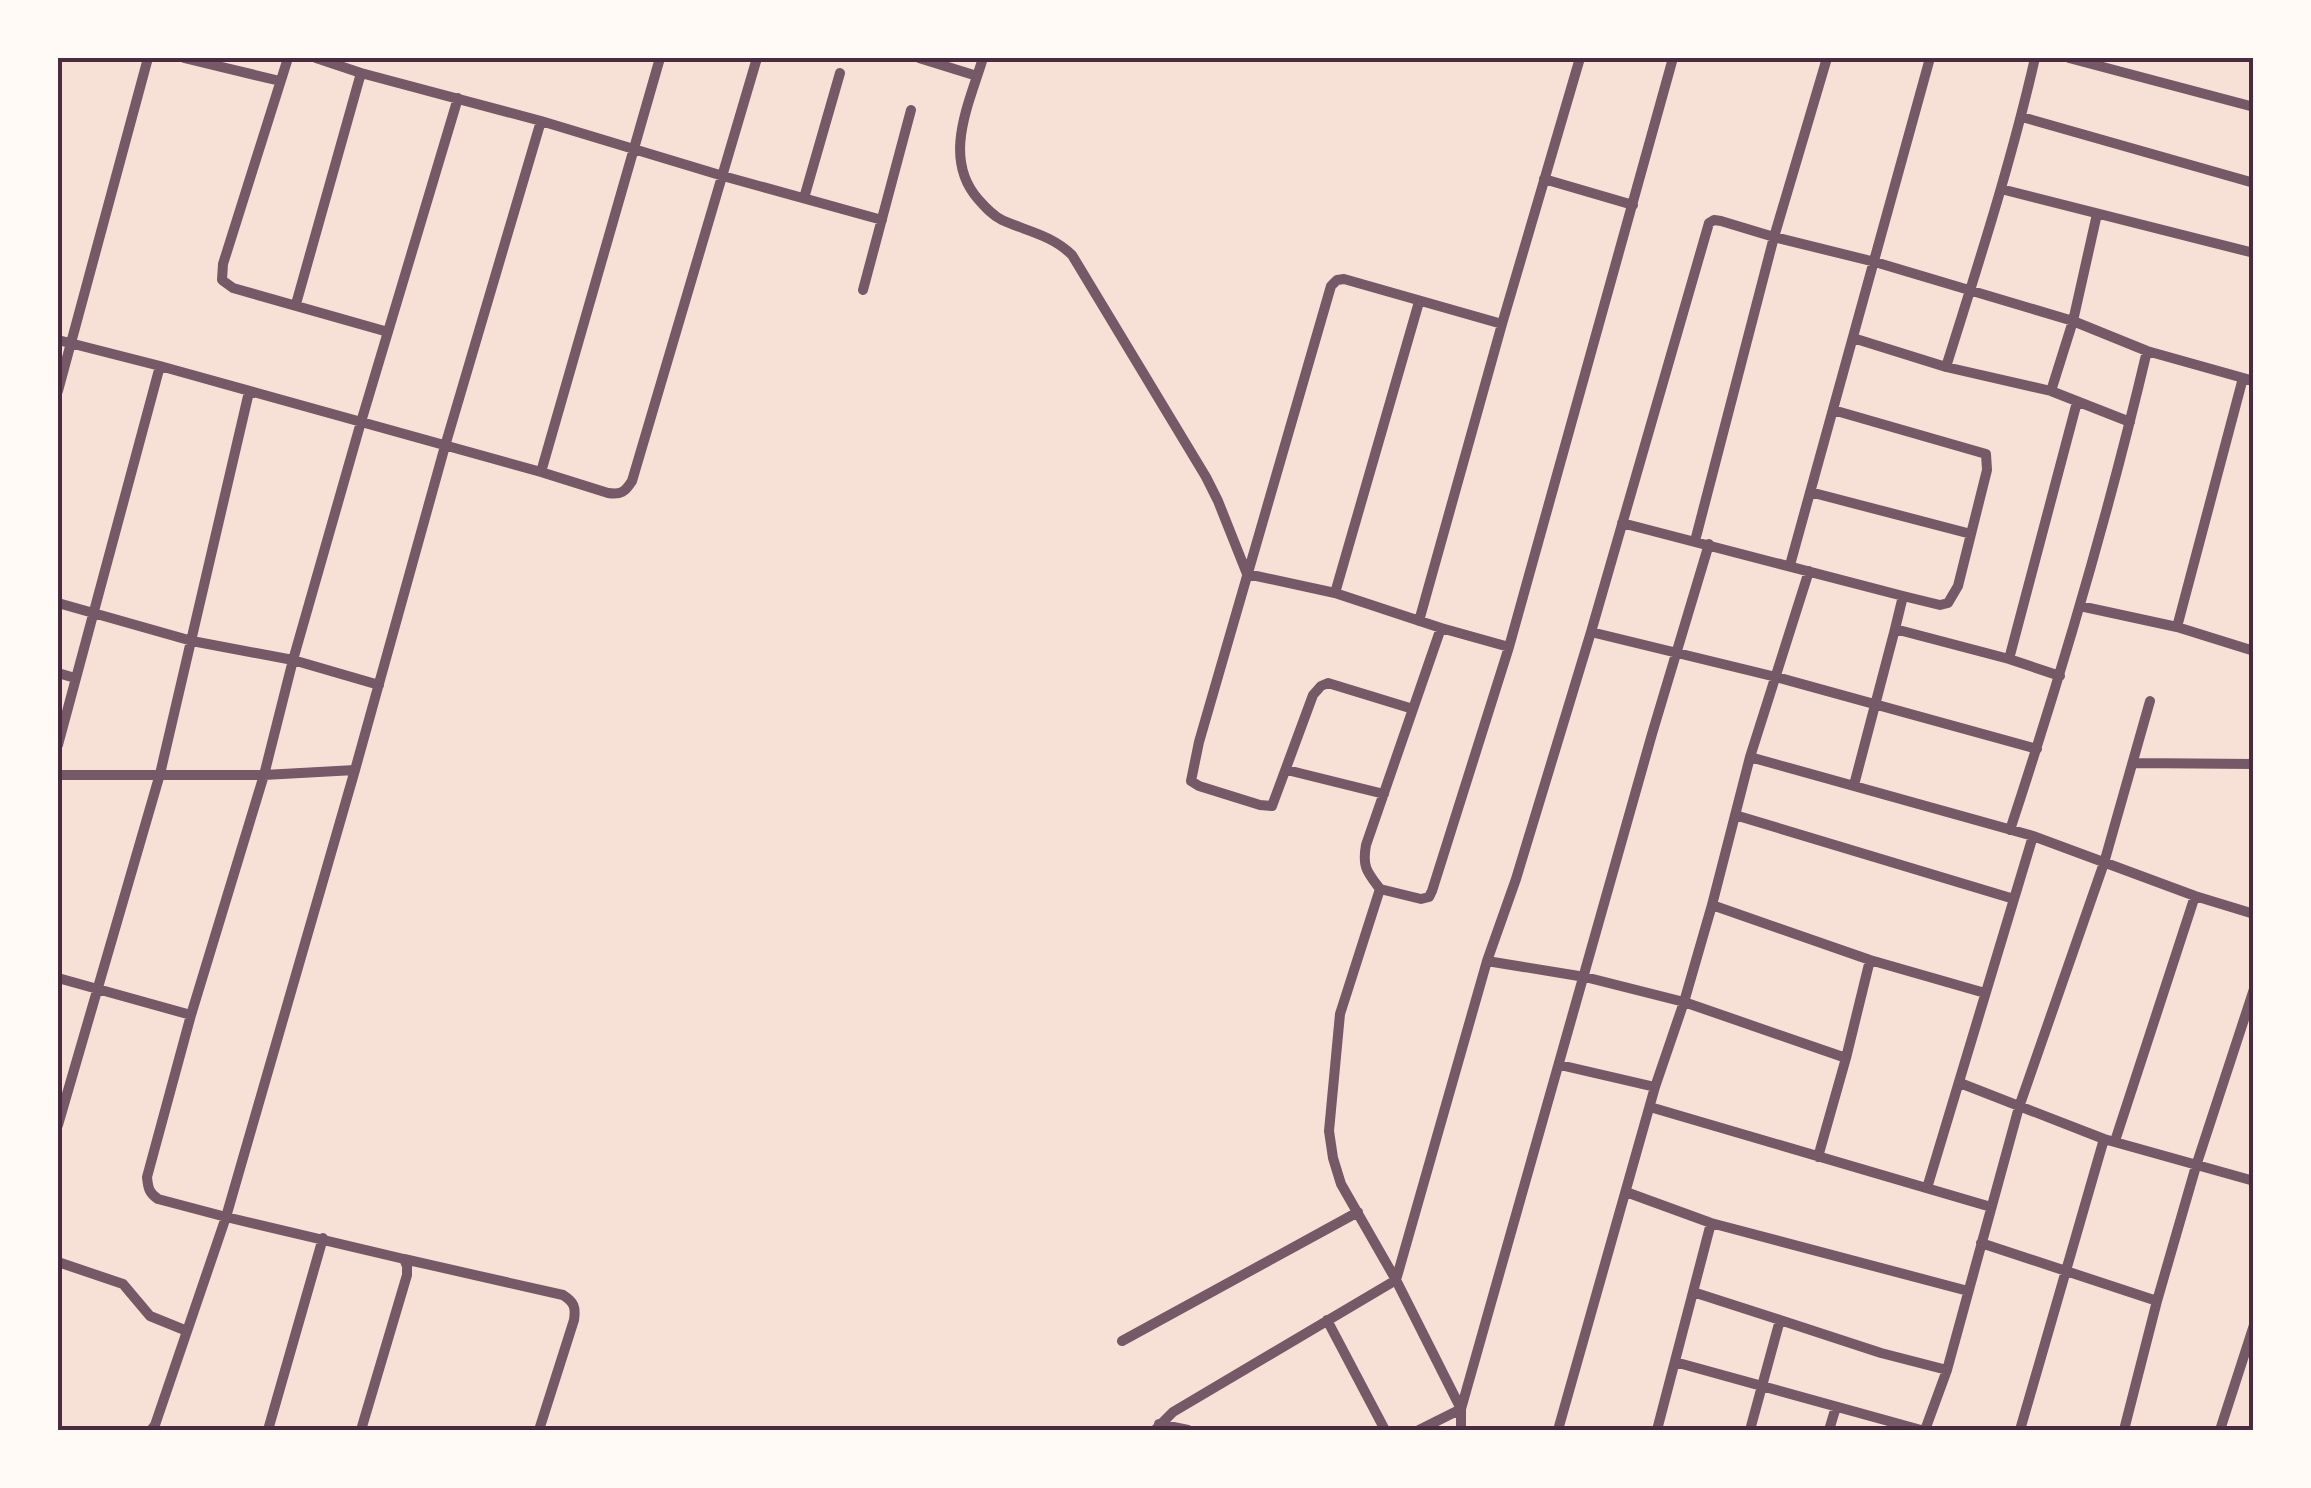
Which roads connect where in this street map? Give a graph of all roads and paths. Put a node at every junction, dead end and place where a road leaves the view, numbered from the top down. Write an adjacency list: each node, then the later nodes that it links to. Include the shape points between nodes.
1 (148, 58): 44 (street)
2 (184, 58): 18 (street)
3 (288, 58): 18 (street)
4 (316, 58): 15 (street)
5 (660, 58): 24 (street)
6 (757, 58): 25 (street)
7 (918, 58): 17 (street)
8 (983, 58): 17 (street)
9 (1580, 58): 26 (street)
10 (1673, 58): 30 (street)
11 (1827, 58): 33 (street)
12 (1930, 58): 35 (street)
13 (2035, 58): 22 (street)
14 (2069, 58): 20 (street)
15 (361, 72): 19 (street); 39 (street)
16 (840, 73): 29 (street)
17 (978, 76): 65 (street, via 960,134 961,172 970,190 996,217 1051,238 1072,255 1206,477)
18 (280, 81): 39 (street, via 222,280)
19 (458, 98): 23 (street); 42 (street)
20 (2254, 107)
21 (912, 110): 32 (street)
22 (2022, 117): 27 (street); 28 (street)
23 (542, 120): 24 (street); 56 (street)
24 (634, 149): 25 (street); 57 (street)
25 (723, 176): 29 (street); 57 (street, via 626,491)
26 (1544, 179): 30 (street); 41 (street)
27 (2254, 184)
28 (2001, 189): 31 (street); 37 (street)
29 (804, 198): 32 (street)
30 (1633, 205): 77 (street)
31 (2097, 214): 34 (street); 40 (street)
32 (882, 220): 36 (street)
33 (1774, 237): 35 (street); 59 (street, via 1714,220 1705,230); 61 (street)
34 (2254, 253)
35 (1875, 262): 37 (street); 43 (street)
36 (863, 290)
37 (1970, 290): 40 (street); 47 (street)
38 (1419, 302): 41 (street); 65 (street, via 1344,279 1331,286); 66 (street)
39 (296, 304): 42 (street)
40 (2073, 321): 45 (street); 50 (street)
41 (1502, 324): 71 (street)
42 (388, 332): 54 (street)
43 (1853, 338): 47 (street); 53 (street)
44 (63, 342): 46 (street); 49 (street)
45 (2148, 350): 48 (street); 55 (street)
46 (160, 366): 51 (street); 70 (street)
47 (1946, 367): 50 (street)
48 (2248, 380): 72 (street)
49 (58, 391)
50 (2051, 391): 52 (street)
51 (250, 392): 54 (street); 76 (street)
52 (2077, 402): 55 (street); 80 (street)
53 (1833, 410): 58 (street); 60 (street, via 1986,454)
54 (361, 422): 56 (street); 81 (street)
55 (2130, 422): 69 (street)
56 (445, 446): 57 (street); 86 (street)
57 (540, 472)
58 (1810, 492): 60 (street); 63 (street)
59 (1622, 523): 61 (street); 75 (street)
60 (1971, 534): 67 (street, via 1948,604)
61 (1695, 541): 62 (street)
62 (1710, 544): 63 (street); 78 (street)
63 (1790, 565): 64 (street)
64 (1809, 571): 67 (street); 84 (street)
65 (1248, 574): 66 (street); 96 (street, via 1191,781 1267,807)
66 (1335, 593): 71 (street)
67 (1903, 596): 74 (street)
68 (58, 604): 70 (street)
69 (2080, 606): 72 (street); 83 (street)
70 (92, 614): 76 (street); 85 (street)
71 (1419, 621): 73 (street)
72 (2177, 627): 79 (street)
73 (1441, 628): 77 (street); 89 (street)
74 (1895, 628): 80 (street); 88 (street)
75 (1592, 632): 78 (street); 112 (street)
76 (192, 641): 81 (street); 97 (street)
77 (1509, 647): 106 (street, via 1430,897)
78 (1677, 651): 84 (street); 113 (street)
79 (2254, 651)
80 (2009, 659): 83 (street)
81 (292, 660): 86 (street); 98 (street)
82 (58, 673): 85 (street)
83 (2060, 676): 91 (street)
84 (1776, 677): 88 (street); 92 (street)
85 (75, 678): 90 (street)
86 (378, 685): 95 (street)
87 (2150, 701): 93 (street)
88 (1875, 706): 91 (street); 100 (street)
89 (1414, 710): 96 (street, via 1321,686); 101 (street)
90 (58, 745)
91 (2036, 748): 103 (street)
92 (1750, 757): 100 (street); 102 (street)
93 (2134, 763): 94 (street); 105 (street)
94 (2254, 764)
95 (355, 770): 98 (street); 135 (street)
96 (1287, 770): 101 (street)
97 (160, 774): 98 (street); 99 (street); 115 (street)
98 (264, 775): 119 (street)
99 (58, 776)
100 (1854, 785): 103 (street)
101 (1384, 794): 106 (street, via 1364,858)
102 (1735, 814): 108 (street); 109 (street)
103 (2010, 830): 104 (street)
104 (2033, 836): 105 (street); 108 (street)
105 (2104, 863): 107 (street); 125 (street)
106 (1380, 889): 134 (street, via 1340,1014 1334,1058 1333,1158)
107 (2195, 896): 110 (street); 127 (street)
108 (2014, 898): 117 (street)
109 (1712, 905): 111 (street); 118 (street)
110 (2254, 914)
111 (1870, 960): 117 (street); 120 (street)
112 (1487, 961): 113 (street); 142 (street)
113 (1585, 977): 118 (street); 121 (street)
114 (58, 978): 115 (street)
115 (97, 988): 119 (street); 126 (street)
116 (2254, 989): 129 (street)
117 (1985, 992): 122 (street)
118 (1684, 1002): 120 (street); 123 (street)
119 (191, 1015): 135 (street, via 148,1187 158,1198)
120 (1846, 1058): 128 (street)
121 (1560, 1065): 123 (street); 155 (street)
122 (1960, 1083): 125 (street); 131 (street)
123 (1655, 1087): 124 (street)
124 (1650, 1106): 128 (street); 132 (street)
125 (2019, 1107): 127 (street); 133 (street)
126 (58, 1125)
127 (2110, 1140): 129 (street); 141 (street)
128 (1818, 1156): 131 (street)
129 (2196, 1166): 130 (street); 145 (street)
130 (2254, 1181)
131 (1928, 1188): 133 (street)
132 (1626, 1192): 136 (street); 165 (street)
133 (1991, 1207): 138 (street)
134 (1358, 1212): 142 (street); 150 (street)
135 (226, 1217): 137 (street); 149 (street)
136 (1712, 1223): 143 (street); 144 (street)
137 (323, 1238): 139 (street); 158 (street)
138 (1981, 1243): 141 (street); 143 (street)
139 (404, 1259): 159 (street, via 407,1276); 160 (street, via 572,1301 574,1320)
140 (58, 1262): 149 (street, via 123,1284 150,1316)
141 (2067, 1270): 145 (street); 170 (street)
142 (1396, 1280): 146 (street); 155 (street)
143 (1968, 1291): 152 (street)
144 (1693, 1292): 147 (street); 151 (street)
145 (2157, 1301): 171 (street)
146 (1328, 1320): 156 (street); 162 (street)
147 (1780, 1320): 152 (street); 153 (street)
148 (2254, 1325): 172 (street)
149 (187, 1331): 157 (street)
150 (1122, 1341)
151 (1674, 1362): 153 (street); 166 (street)
152 (1946, 1370): 169 (street)
153 (1762, 1387): 154 (street); 167 (street)
154 (1836, 1407): 168 (street); 169 (street)
155 (1460, 1409): 163 (street); 164 (street)
156 (1157, 1427): 161 (street)
157 (150, 1430)
158 (268, 1430)
159 (361, 1430)
160 (540, 1430)
161 (1188, 1430)
162 (1385, 1430)
163 (1419, 1430)
164 (1462, 1430)
165 (1558, 1430)
166 (1657, 1430)
167 (1750, 1430)
168 (1830, 1430)
169 (1923, 1430)
170 (2020, 1430)
171 (2124, 1430)
172 (2220, 1430)

